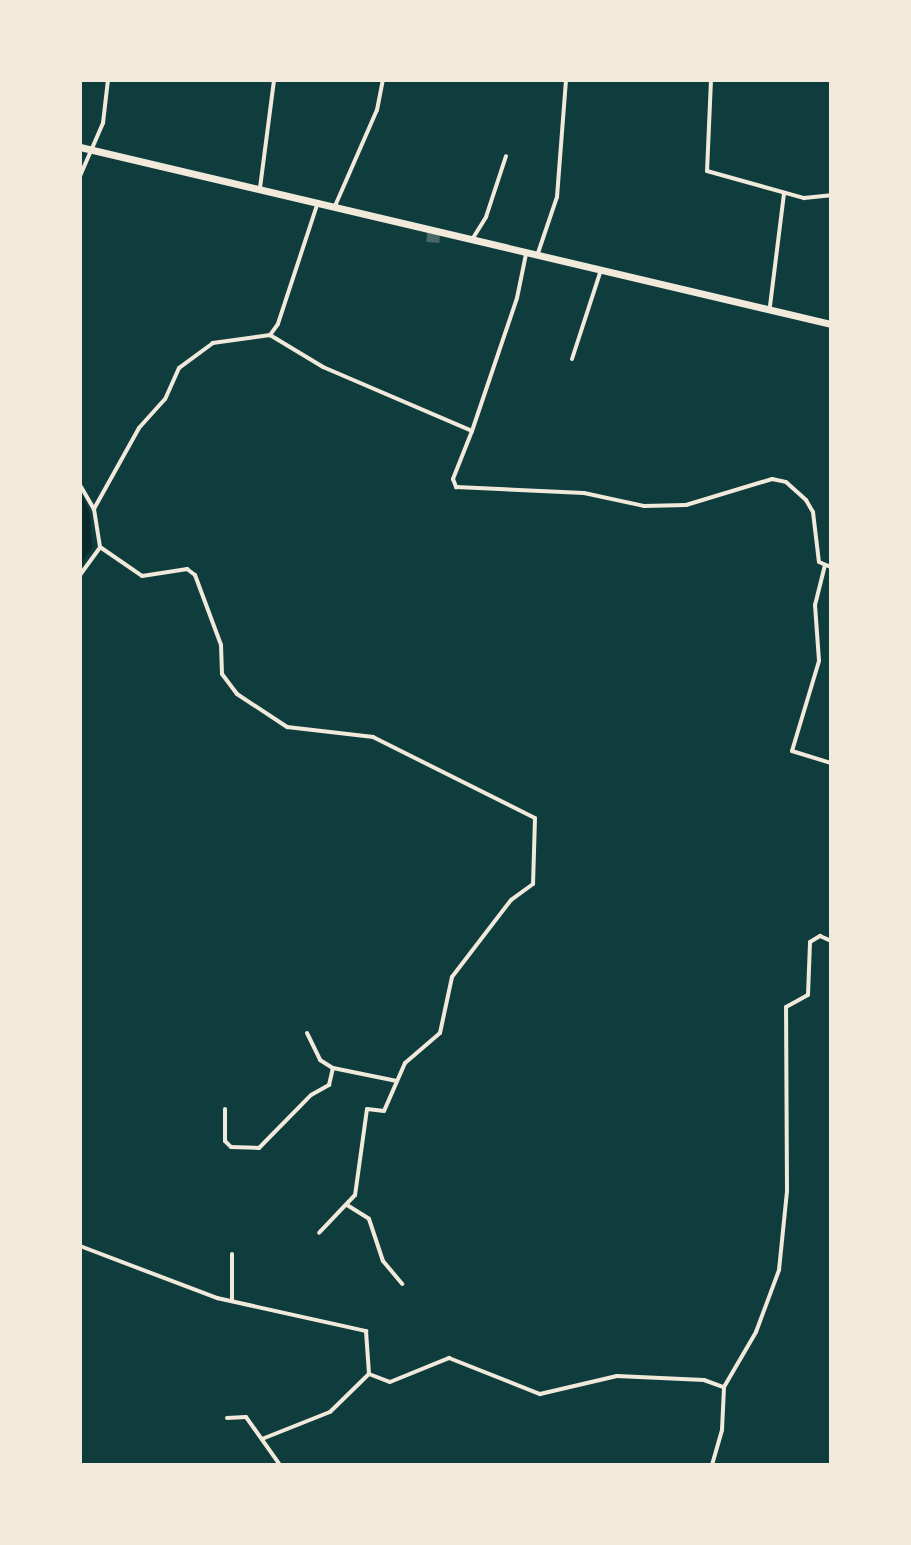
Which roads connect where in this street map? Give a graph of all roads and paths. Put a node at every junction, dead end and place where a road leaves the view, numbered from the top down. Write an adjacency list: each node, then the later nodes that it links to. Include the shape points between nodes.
1 (108, 80): 7 (street, via 103,123)
2 (274, 80): 10 (street)
3 (383, 80): 14 (street, via 368,134)
4 (566, 80): 17 (street, via 557,197)
5 (711, 80): 11 (street, via 707,171)
6 (80, 147): 7 (main road)
7 (92, 149): 9 (street); 10 (main road)
8 (506, 156): 15 (street)
9 (80, 176)
10 (260, 188): 13 (main road)
11 (784, 193): 12 (street, via 804,198); 19 (street)
12 (831, 195)
13 (318, 202): 14 (main road); 21 (street)
14 (335, 206): 15 (main road)
15 (473, 238): 16 (main road)
16 (527, 250): 17 (main road); 23 (street, via 517,298)
17 (538, 253): 18 (main road)
18 (602, 268): 19 (main road); 22 (street)
19 (770, 306): 20 (main road)
20 (831, 324)
21 (270, 335): 23 (street, via 323,367); 25 (street, via 213,343 179,368 165,399 139,428)
22 (572, 359)
23 (472, 431): 27 (street, via 453,479 456,487 584,493 644,506 686,505 772,479 786,482 813,512 819,562)
24 (80, 485): 25 (street)
25 (94, 509): 26 (street)
26 (100, 547): 28 (street); 33 (street, via 142,576 187,569 195,575 205,616 221,645 222,674 237,694 287,727 373,737 535,818 533,884 511,900 452,977 440,1033 405,1063)
27 (828, 566): 29 (street, via 815,605 819,661 792,751)
28 (80, 575)
29 (831, 763)
30 (831, 941): 42 (street, via 820,936 810,942 808,995 786,1007 787,1191 779,1270 756,1332)
31 (307, 1033): 32 (street, via 320,1060)
32 (333, 1068): 33 (street); 34 (street, via 329,1085 311,1095 259,1148 231,1147 225,1141)
33 (397, 1081): 35 (street, via 384,1111 367,1109 355,1195)
34 (225, 1109)
35 (347, 1205): 36 (street); 39 (street, via 369,1219 383,1261)
36 (319, 1233)
37 (80, 1246): 40 (street)
38 (232, 1254): 40 (street)
39 (402, 1284)
40 (232, 1301): 41 (street, via 366,1331)
41 (369, 1374): 42 (street, via 390,1382 449,1358 540,1394 617,1376 704,1380); 44 (street, via 330,1412)
42 (724, 1387): 46 (street, via 722,1430)
43 (227, 1418): 44 (street, via 246,1417)
44 (262, 1439): 45 (street)
45 (280, 1465)
46 (712, 1465)

